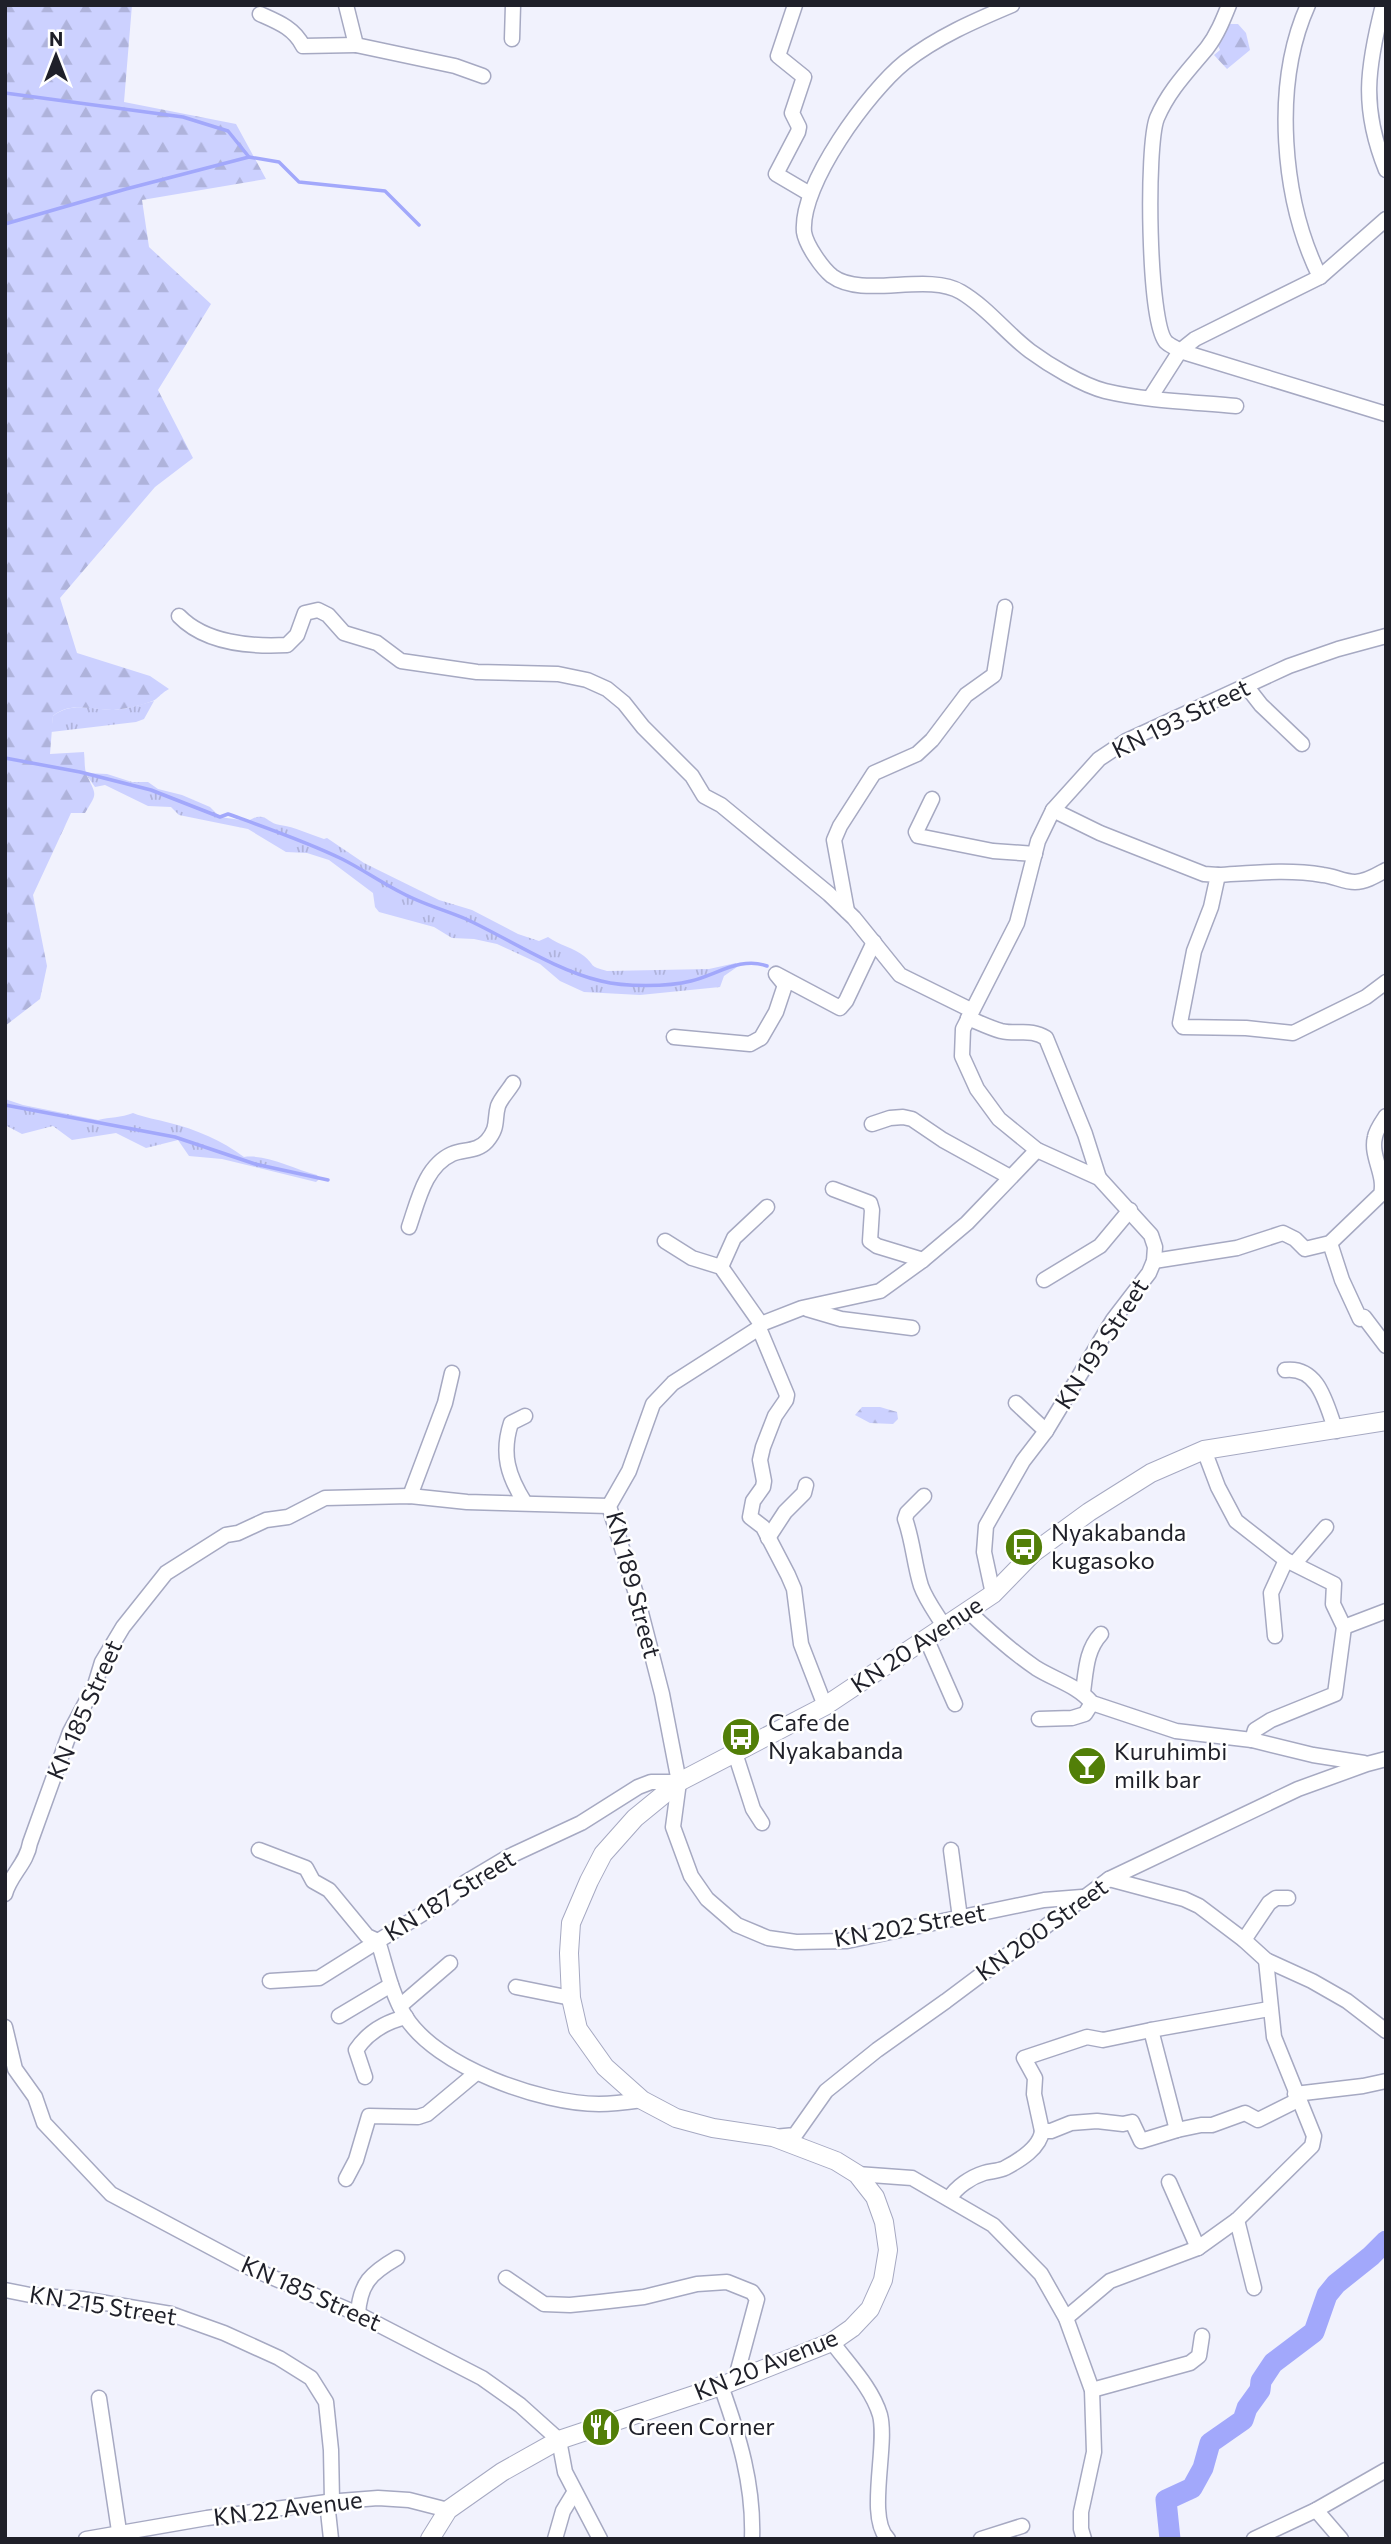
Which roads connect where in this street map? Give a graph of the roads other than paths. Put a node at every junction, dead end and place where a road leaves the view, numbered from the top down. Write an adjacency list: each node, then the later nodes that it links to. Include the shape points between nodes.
1 (513, 5): 9 (street)
2 (795, 5): 13 (street, via 778,57 804,77 792,113 799,127 776,174)
3 (1012, 5): 13 (street, via 928,45 894,72 847,129)
4 (1229, 5): 16 (street, via 1208,47 1166,101 1150,150 1158,313 1165,341)
5 (1308, 5): 15 (street, via 1290,59 1288,162 1299,219)
6 (1383, 5): 12 (street, via 1368,84 1374,141)
7 (349, 6): 10 (street)
8 (260, 14): 10 (street, via 286,26 303,46)
9 (512, 39)
10 (356, 46): 11 (street)
11 (483, 76)
12 (1386, 170)
13 (810, 194): 17 (street, via 804,235 830,274 843,283 956,290 1028,350 1079,379 1105,391)
14 (1386, 219): 15 (street)
15 (1320, 277): 16 (street, via 1195,339)
16 (1180, 351): 17 (street); 19 (street)
17 (1150, 398): 18 (street)
18 (1236, 406)
19 (1386, 414)
20 (1005, 607): 30 (street, via 994,675 966,695 917,754 874,773 840,826 834,840)
21 (179, 616): 30 (street, via 211,636 242,645 270,646 287,645 297,635 305,613 318,610 344,633 377,643 401,661 587,680 624,703 692,776 704,796 722,805)
22 (1386, 636): 23 (street, KN 193 Street, via 1289,666)
23 (1247, 687): 24 (street); 26 (street, KN 193 Street, via 1126,741 1099,759)
24 (1302, 744)
25 (932, 799): 27 (street, via 918,836 993,851)
26 (1053, 810): 27 (street, KN 193 Street); 29 (street, via 1100,833)
27 (1035, 853): 33 (street, KN 193 Street, via 1017,923)
28 (1386, 870): 29 (street, via 1353,882 1296,872)
29 (1218, 876): 32 (street, via 1194,951 1182,1027 1293,1033 1366,997)
30 (847, 911): 31 (street)
31 (874, 942): 33 (street, via 901,975); 34 (street, via 840,1008 776,974 785,985 783,996 755,1042)
32 (1386, 982)
33 (969, 1014): 38 (street, KN 193 Street, via 962,1029 962,1056 977,1089 999,1119); 40 (street, via 999,1030 1036,1031 1046,1038)
34 (674, 1037)
35 (513, 1083): 45 (street, via 498,1106 497,1123 489,1139 480,1147 444,1159 424,1182)
36 (1386, 1116): 41 (street, via 1374,1145)
37 (872, 1124): 39 (street, via 890,1118 912,1119)
38 (1037, 1150): 39 (street, KN 189 Street); 40 (street, KN 193 Street)
39 (1010, 1177): 48 (street, KN 189 Street, via 967,1223)
40 (1099, 1178): 44 (street, KN 193 Street)
41 (1384, 1178): 47 (street, via 1381,1194)
42 (834, 1189): 48 (street, via 870,1203 870,1241)
43 (767, 1207): 50 (street, via 734,1238)
44 (1130, 1210): 49 (street, KN 193 Street, via 1152,1234); 51 (street, via 1100,1247)
45 (409, 1227)
46 (664, 1241): 50 (street)
47 (1329, 1243): 49 (street, via 1305,1249 1283,1233 1237,1248); 55 (street, via 1355,1310)
48 (923, 1260): 52 (street, KN 189 Street, via 880,1291)
49 (1154, 1261): 61 (street, KN 193 Street)
50 (721, 1268): 53 (street)
51 (1044, 1280)
52 (802, 1308): 53 (street, KN 189 Street); 54 (street, via 841,1319)
53 (760, 1326): 68 (street, KN 189 Street, via 673,1383 653,1404 629,1471); 70 (street, via 787,1395 763,1447 763,1487 753,1501 750,1517)
54 (912, 1328)
55 (1386, 1346)
56 (1285, 1370): 62 (street, via 1298,1368 1309,1374 1324,1396)
57 (452, 1373): 65 (street)
58 (1016, 1403): 61 (street)
59 (524, 1416): 67 (street, via 511,1423 505,1454 514,1486)
60 (1386, 1421): 62 (main road, KN 20 Avenue)
61 (1046, 1431): 72 (street, KN 193 Street, via 986,1526 984,1552)
62 (1336, 1431): 63 (main road, KN 20 Avenue)
63 (1204, 1450): 71 (street, via 1236,1521); 72 (main road, KN 20 Avenue, via 1152,1473 1089,1512 1033,1553)
64 (806, 1485): 70 (street)
65 (410, 1496): 67 (street, KN 185 Street); 93 (street, KN 185 Street, via 325,1498 288,1517 226,1535 166,1573 102,1662 70,1732 29,1855)
66 (924, 1496): 75 (street, via 905,1519 920,1584)
67 (525, 1503): 68 (street, KN 185 Street)
68 (608, 1506): 88 (street, KN 189 Street, via 662,1694)
69 (1326, 1527): 71 (street)
70 (768, 1538): 82 (street, via 794,1589 801,1644)
71 (1290, 1561): 76 (street, via 1334,1584 1333,1604); 78 (street, via 1270,1593)
72 (993, 1594): 73 (main road, KN 20 Avenue)
73 (968, 1611): 75 (main road, KN 20 Avenue); 80 (street, via 1001,1644)
74 (1386, 1611): 76 (street)
75 (944, 1626): 79 (main road, KN 20 Avenue)
76 (1344, 1626): 84 (street, via 1335,1694 1271,1720 1255,1730)
77 (1101, 1634): 80 (street, via 1089,1654)
78 (1275, 1636)
79 (926, 1637): 81 (street); 82 (main road, KN 20 Avenue)
80 (1087, 1697): 83 (street, via 1085,1714); 84 (street, via 1176,1731)
81 (955, 1704)
82 (825, 1706): 85 (main road, KN 20 Avenue)
83 (1039, 1719)
84 (1252, 1740): 87 (street)
85 (735, 1753): 88 (main road, KN 20 Avenue); 89 (street)
86 (1386, 1759): 87 (street, KN 200 Street)
87 (1367, 1764): 92 (street, KN 200 Street, via 1298,1789)
88 (679, 1782): 96 (street, KN 202 Street, via 673,1827 681,1852 707,1899 737,1925 768,1938 847,1941); 98 (street, KN 187 Street, via 638,1787 581,1823 508,1857); 104 (main road, KN 20 Avenue, via 635,1818 603,1854 589,1881 571,1923)
89 (762, 1823)
90 (260, 1850): 98 (street, via 306,1868 367,1936)
91 (951, 1850): 96 (street)
92 (1109, 1879): 94 (street, KN 200 Street); 97 (street, via 1184,1899)
93 (5, 1894)
94 (1082, 1897): 96 (street, KN 202 Street); 119 (street, KN 200 Street, via 826,2091 795,2134)
95 (1288, 1898): 97 (street, via 1269,1903)
96 (960, 1918)
97 (1244, 1940): 99 (street)
98 (378, 1941): 101 (street, via 318,1978); 102 (street, KN 187 Street)
99 (1266, 1960): 105 (street); 110 (street, via 1347,2001)
100 (450, 1963): 106 (street)
101 (270, 1981)
102 (391, 1985): 106 (street, KN 187 Street); 107 (street)
103 (516, 1987): 104 (street)
104 (571, 1997): 116 (main road, KN 20 Avenue, via 578,2029 605,2067)
105 (1269, 2009): 109 (street); 115 (street, via 1274,2037)
106 (403, 2012): 112 (street, KN 187 Street, via 429,2045); 113 (street, via 360,2043 356,2050)
107 (339, 2016)
108 (5, 2027): 111 (street)
109 (1151, 2030): 117 (street); 118 (street, via 1104,2040 1087,2037 1024,2058 1035,2078)
110 (1386, 2031)
111 (10, 2068): 130 (street, KN 185 Street, via 35,2097 44,2123 111,2194 248,2267)
112 (475, 2074): 116 (street, KN 187 Street, via 545,2096 598,2104); 121 (street, via 427,2114 369,2116)
113 (365, 2077)
114 (1386, 2081): 115 (street)
115 (1297, 2097): 117 (street, via 1258,2120 1245,2113 1212,2125); 124 (street, via 1314,2136 1312,2146)
116 (642, 2101): 119 (main road, KN 20 Avenue, via 676,2118)
117 (1177, 2130): 118 (street, via 1141,2141 1132,2122 1071,2123)
118 (1042, 2131): 123 (street, via 1035,2147 1003,2169 962,2185)
119 (773, 2137): 120 (main road, KN 20 Avenue, via 836,2161)
120 (858, 2175): 123 (street, via 912,2178); 133 (main road, KN 20 Avenue, via 875,2197 888,2250 883,2280 870,2309)
121 (346, 2179)
122 (1169, 2182): 125 (street)
123 (949, 2199): 131 (street, via 993,2225 1018,2248 1041,2274)
124 (1237, 2220): 125 (street); 128 (street)
125 (1198, 2248): 131 (street, via 1110,2281)
126 (397, 2258): 130 (street, via 367,2280 359,2296)
127 (506, 2278): 134 (street, via 544,2304 557,2305 644,2297 727,2282 752,2292 757,2299)
128 (1254, 2288)
129 (5, 2290): 140 (street, KN 215 Street, via 172,2314 268,2353 311,2378 326,2402)
130 (358, 2314): 137 (street, KN 185 Street, via 482,2378)
131 (1066, 2318): 135 (street)
132 (1202, 2336): 135 (street, via 1199,2356 1190,2363)
133 (832, 2342): 134 (main road, KN 20 Avenue); 151 (street, via 869,2390 880,2416 879,2513 882,2533)
134 (728, 2383): 137 (main road, KN 20 Avenue); 150 (street, via 748,2477)
135 (1092, 2390): 153 (street, via 1094,2452 1081,2512)
136 (99, 2398): 144 (street)
137 (559, 2440): 139 (street); 141 (main road, KN 20 Avenue)
138 (1386, 2470): 142 (street)
139 (574, 2493): 148 (street); 149 (street)
140 (330, 2502): 141 (street, KN 22 Avenue, via 409,2500); 144 (street, KN 22 Avenue); 146 (street, KN 215 Street)
141 (448, 2510): 147 (main road, KN 20 Avenue)
142 (1316, 2510): 154 (street); 155 (street)
143 (1022, 2526): 152 (street)
144 (119, 2531): 145 (street, KN 22 Avenue)
145 (86, 2539)
146 (331, 2539)
147 (430, 2539)
148 (555, 2539)
149 (600, 2539)
150 (752, 2539)
151 (888, 2539)
152 (981, 2539)
153 (1084, 2539)
154 (1254, 2539)
155 (1341, 2539)

